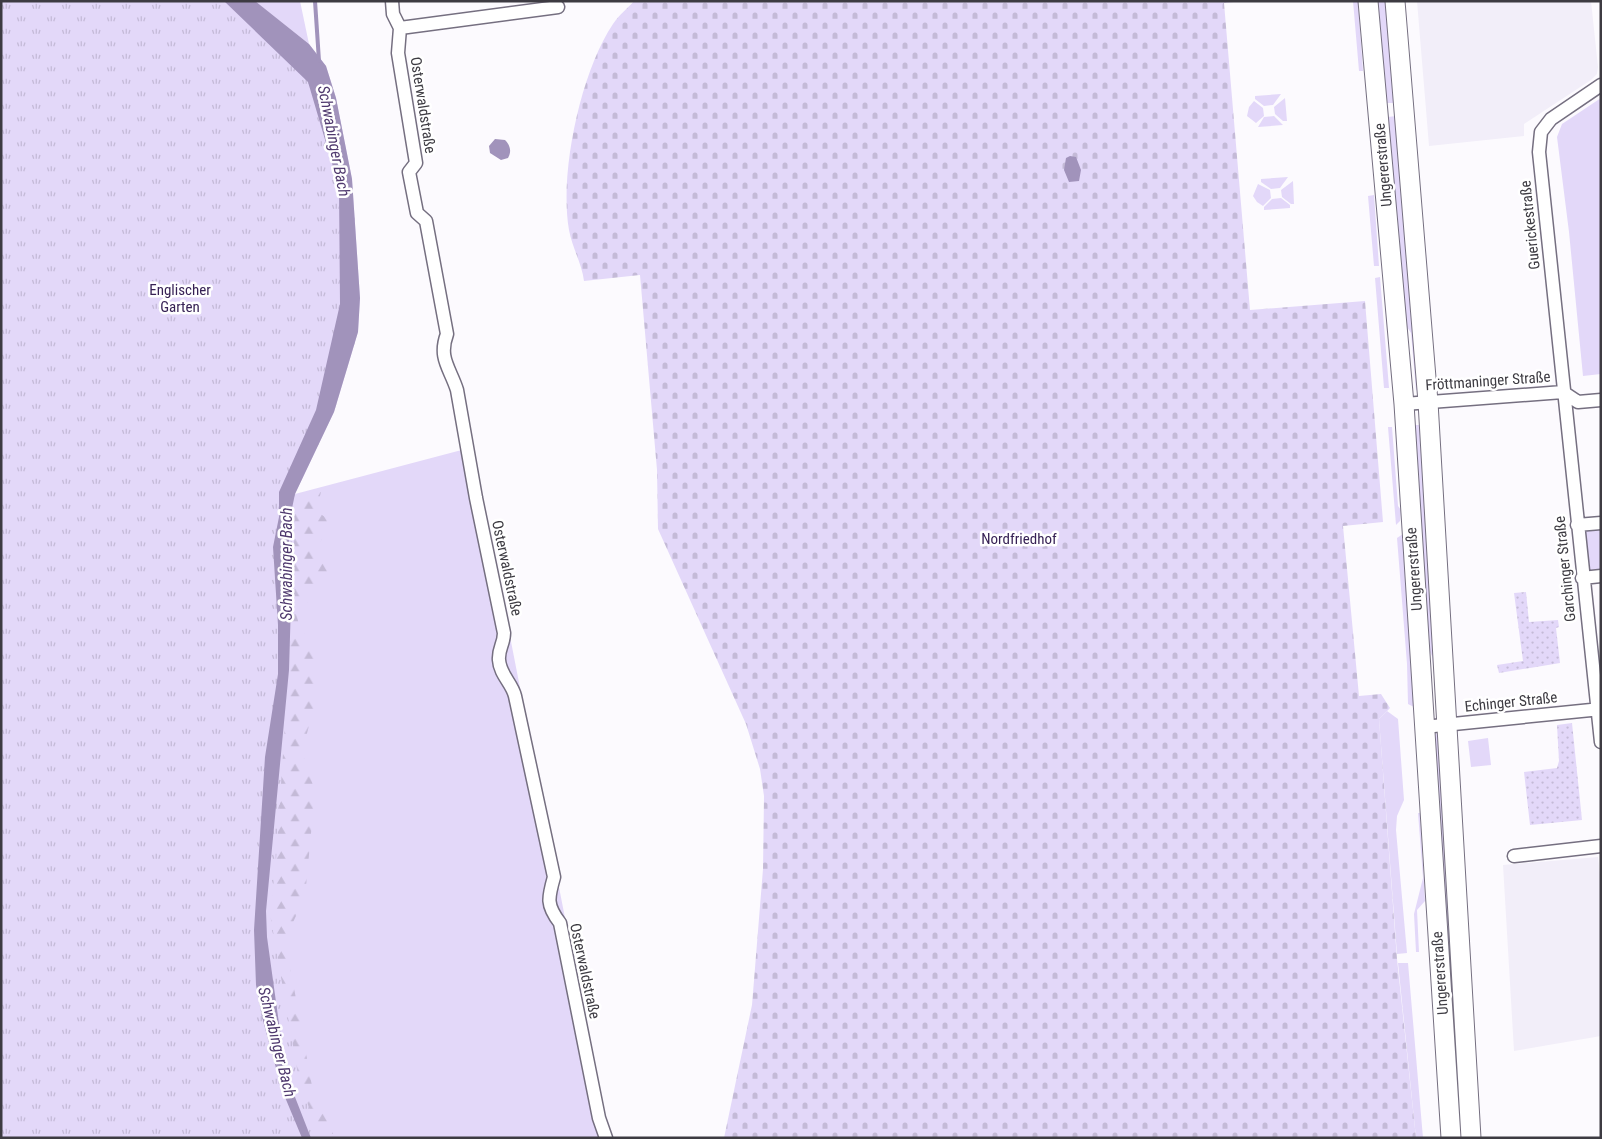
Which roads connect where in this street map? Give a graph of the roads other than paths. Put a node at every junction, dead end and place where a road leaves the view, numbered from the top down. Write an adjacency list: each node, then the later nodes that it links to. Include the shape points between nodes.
1 (392, 1): 5 (street, Osterwaldstraße, via 393,14)
2 (1368, 1): 10 (main road, Ungererstraße)
3 (1395, 1): 9 (main road, Ungererstraße)
4 (558, 7): 5 (street)
5 (400, 28): 21 (street, Osterwaldstraße, via 398,53 416,163 409,172 417,213 426,221 446,334 442,347 446,368 453,376 457,390 504,633 504,642 498,650 499,663 506,680 513,686 554,877 548,898 552,913 560,923 599,1118)
6 (1601, 85): 7 (street, Guerickestraße, via 1550,119 1541,132 1539,152)
7 (1563, 392): 8 (street, Fröttmaninger Straße, via 1578,402); 9 (street, Fröttmaninger Straße); 12 (street, Garchinger Straße)
8 (1601, 400)
9 (1428, 402): 10 (street, Fröttmaninger Straße); 16 (main road, Ungererstraße)
10 (1404, 404): 17 (main road, Ungererstraße)
11 (1601, 523): 12 (street)
12 (1577, 525): 14 (street, Garchinger Straße)
13 (1601, 576): 14 (street)
14 (1582, 578): 15 (street, Garchinger Straße)
15 (1599, 709): 16 (street, Echinger Straße); 18 (street, Garchinger Straße)
16 (1445, 726): 17 (street, Echinger Straße); 23 (main road, Ungererstraße)
17 (1424, 727): 22 (main road, Ungererstraße)
18 (1601, 742)
19 (1601, 846): 20 (street)
20 (1514, 856)
21 (606, 1138)
22 (1451, 1138)
23 (1471, 1138)

